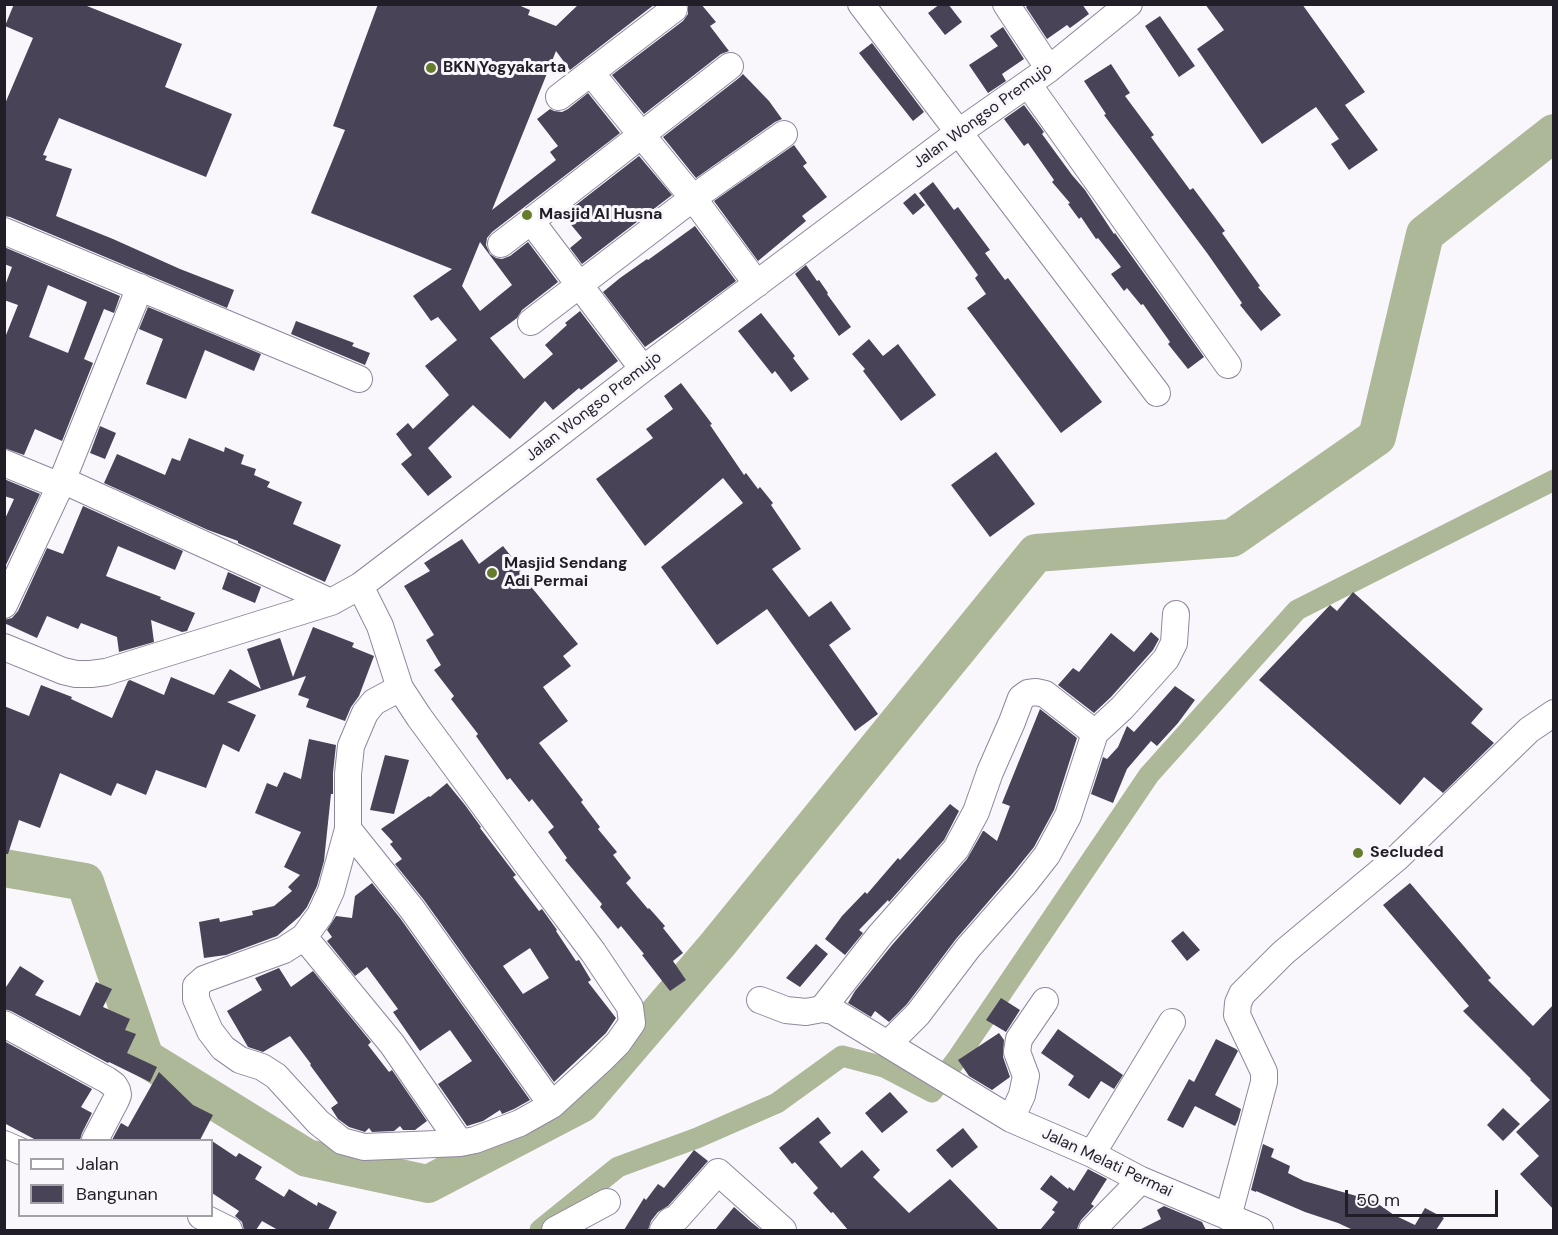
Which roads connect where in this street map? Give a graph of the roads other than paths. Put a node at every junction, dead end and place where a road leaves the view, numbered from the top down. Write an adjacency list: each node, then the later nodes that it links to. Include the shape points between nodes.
1 (861, 4): 10 (street)
2 (1006, 4): 6 (street)
3 (1118, 8): 6 (street, Jalan Wongso Premujo)
4 (660, 11): 7 (street)
5 (730, 66): 12 (street)
6 (1050, 69): 8 (street, Jalan Wongso Premujo)
7 (591, 73): 9 (street); 12 (street)
8 (1028, 84): 10 (street, Jalan Wongso Premujo); 21 (street)
9 (559, 97)
10 (959, 132): 17 (street, Jalan Wongso Premujo); 24 (street)
11 (784, 134): 13 (street)
12 (642, 136): 13 (street); 14 (street)
13 (693, 198): 17 (street); 18 (street)
14 (531, 221): 16 (street); 18 (street)
15 (4, 231): 19 (street)
16 (501, 244)
17 (757, 284): 22 (street, Jalan Wongso Premujo)
18 (580, 285): 20 (street); 22 (street)
19 (140, 287): 23 (street); 26 (street)
20 (531, 322)
21 (1228, 365)
22 (643, 369): 27 (street, Jalan Wongso Premujo)
23 (358, 380)
24 (1157, 393)
25 (4, 463): 26 (street)
26 (61, 483): 28 (street); 29 (street)
27 (360, 586): 28 (street, Jalan Wongso Premujo); 32 (street, via 380,626)
28 (331, 602): 31 (street, Jalan Wongso Premujo, via 106,672 63,671)
29 (4, 604)
30 (1176, 614): 34 (street, via 1174,643 1166,659)
31 (4, 647)
32 (400, 688): 35 (street, via 375,702 365,713 351,746); 43 (street, via 630,1007 632,1023 618,1043)
33 (1554, 713): 53 (street, via 1529,730 1398,857 1283,953 1242,994 1237,1014 1264,1072 1264,1082)
34 (1095, 733): 39 (street, via 1045,694 1028,693 1021,698 976,812 956,849 880,935); 42 (street, via 1068,816 1047,855 918,1014)
35 (348, 829): 36 (street, via 331,891); 43 (street, via 412,909)
36 (304, 937): 46 (street, via 392,1044); 46 (street, via 284,950 204,978 196,986 196,999 210,1031 223,1048 240,1060 276,1076 318,1122 342,1141 364,1147)
37 (760, 1000): 39 (street, via 786,1010)
38 (1045, 1001): 44 (street, via 1019,1040 1017,1053 1026,1076)
39 (822, 1009): 42 (street, via 833,1011)
40 (1172, 1022): 49 (street)
41 (4, 1024): 45 (street, via 114,1085 116,1100)
42 (888, 1044): 44 (street, Jalan Melati Permai)
43 (552, 1105): 46 (street, via 520,1123)
44 (1011, 1119): 49 (street, Jalan Melati Permai)
45 (96, 1139)
46 (460, 1143)
47 (4, 1144): 48 (street)
48 (18, 1150)
49 (1092, 1154): 50 (street, Jalan Melati Permai)
50 (1141, 1180): 53 (street, Jalan Melati Permai); 58 (street)
51 (607, 1202): 55 (street)
52 (205, 1217): 54 (street)
53 (1228, 1217): 59 (street, Jalan Melati Permai)
54 (229, 1230)
55 (555, 1230)
56 (663, 1230): 57 (street, via 718,1172)
57 (783, 1230)
58 (1092, 1230)
59 (1260, 1230)

